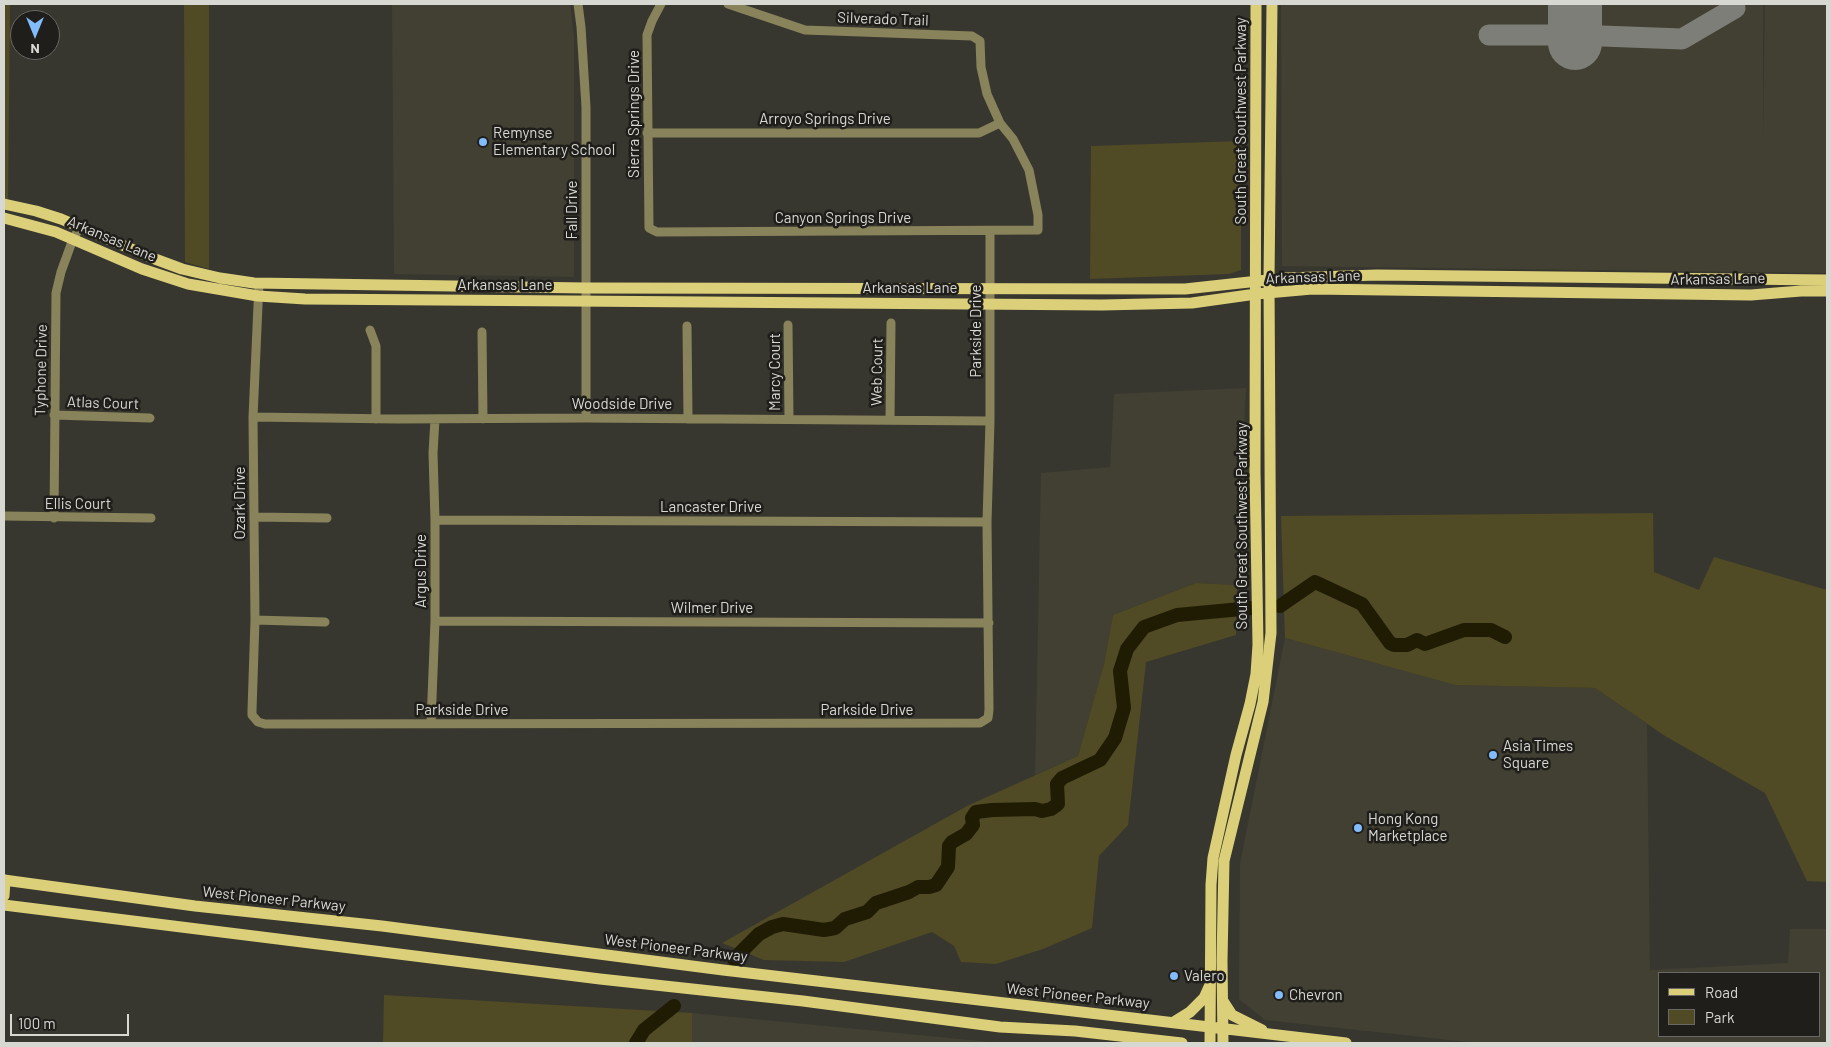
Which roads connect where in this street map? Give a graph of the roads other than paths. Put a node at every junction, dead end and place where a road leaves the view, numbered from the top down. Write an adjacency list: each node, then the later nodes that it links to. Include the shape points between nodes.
1 (578, 4): 20 (street, Fall Drive, via 586,107)
2 (661, 4): 7 (street, Sierra Springs Drive, via 647,35)
3 (728, 4): 6 (street, Silverado Trail, via 805,30 972,36 980,41 987,94)
4 (1256, 4): 9 (main road, South Great Southwest Parkway)
5 (1272, 4): 8 (main road, South Great Southwest Parkway)
6 (1000, 123): 7 (street, Arroyo Springs Drive, via 979,133); 14 (street, Canyon Springs Drive, via 1013,139 1029,170 1038,230)
7 (647, 133): 13 (street, Sierra Springs Drive)
8 (1270, 133): 9 (main road); 16 (main road, South Great Southwest Parkway)
9 (1256, 134): 18 (main road, South Great Southwest Parkway)
10 (4, 204): 12 (main road, Arkansas Lane, via 36,211)
11 (4, 218): 15 (main road, Arkansas Lane)
12 (80, 227): 15 (street, Typhone Drive); 19 (main road, Arkansas Lane, via 182,269)
13 (649, 228): 14 (street, Canyon Springs Drive, via 657,232)
14 (990, 232): 21 (street, Parkside Drive)
15 (72, 239): 25 (main road, Arkansas Lane, via 142,269 188,284); 33 (street, Typhone Drive, via 56,293)
16 (1269, 280): 17 (main road, Arkansas Lane, via 1377,275); 18 (main road, Arkansas Lane); 23 (main road, South Great Southwest Parkway)
17 (1827, 280)
18 (1256, 281): 21 (main road, Arkansas Lane, via 1185,289); 24 (main road, South Great Southwest Parkway)
19 (259, 283): 20 (main road, Arkansas Lane); 25 (street, Ozark Drive)
20 (586, 288): 21 (main road, Arkansas Lane); 26 (street, Fall Drive)
21 (990, 289): 27 (street, Parkside Drive)
22 (1827, 291): 23 (main road, Arkansas Lane, via 1751,295)
23 (1269, 292): 24 (main road, Arkansas Lane); 61 (main road, South Great Southwest Parkway, via 1271,633 1263,702 1224,861)
24 (1256, 294): 27 (main road, Arkansas Lane, via 1192,303); 60 (main road, South Great Southwest Parkway, via 1258,645 1256,674 1213,858)
25 (258, 296): 26 (main road, Arkansas Lane); 34 (street, Ozark Drive)
26 (586, 301): 27 (main road, Arkansas Lane); 36 (street, Fall Drive)
27 (990, 303): 43 (street, Parkside Drive)
28 (891, 323): 42 (street, Web Court)
29 (788, 325): 41 (street, Marcy Court)
30 (687, 326): 40 (street)
31 (370, 330): 37 (street, via 376,346)
32 (482, 332): 39 (street)
33 (54, 415): 35 (street, Atlas Court); 46 (street, Typhone Drive)
34 (253, 417): 37 (street, Woodside Drive); 45 (street, Ozark Drive)
35 (150, 418)
36 (586, 418): 39 (street, Woodside Drive); 40 (street, Woodside Drive)
37 (376, 419): 38 (street, Woodside Drive)
38 (435, 419): 39 (street, Woodside Drive); 49 (street, Argus Drive)
39 (483, 419)
40 (688, 419): 41 (street, Woodside Drive)
41 (789, 419): 42 (street, Woodside Drive)
42 (890, 420): 43 (street, Woodside Drive)
43 (990, 421): 50 (street, Parkside Drive)
44 (4, 516): 46 (street, Ellis Court)
45 (254, 517): 48 (street); 51 (street, Ozark Drive)
46 (54, 518): 47 (street, Ellis Court)
47 (151, 518)
48 (327, 518)
49 (435, 520): 50 (street, Lancaster Drive); 52 (street, Argus Drive)
50 (987, 522): 54 (street, Parkside Drive)
51 (255, 620): 53 (street); 55 (street, Ozark Drive, via 252,715)
52 (435, 621): 54 (street, Wilmer Drive); 56 (street, Argus Drive)
53 (325, 622)
54 (988, 623): 56 (street, Parkside Drive, via 990,710 988,718 980,723)
55 (258, 722): 56 (street, Parkside Drive)
56 (431, 724)
57 (5, 880): 58 (main road); 62 (main road, West Pioneer Parkway, via 195,906)
58 (4, 896)
59 (4, 905): 66 (main road, via 1000,1027 1075,1031)
60 (1210, 983): 62 (main road, via 1204,998); 63 (main road, South Great Southwest Parkway)
61 (1223, 1001): 64 (main road, South Great Southwest Parkway); 65 (main road, via 1232,1014)
62 (1174, 1022): 63 (main road, West Pioneer Parkway)
63 (1211, 1027): 64 (main road, West Pioneer Parkway); 68 (main road, South Great Southwest Parkway)
64 (1223, 1029): 65 (main road, West Pioneer Parkway); 69 (main road, South Great Southwest Parkway)
65 (1275, 1036): 70 (main road, West Pioneer Parkway)
66 (1158, 1041): 67 (main road)
67 (1182, 1043)
68 (1210, 1043)
69 (1223, 1043)
70 (1346, 1043)

